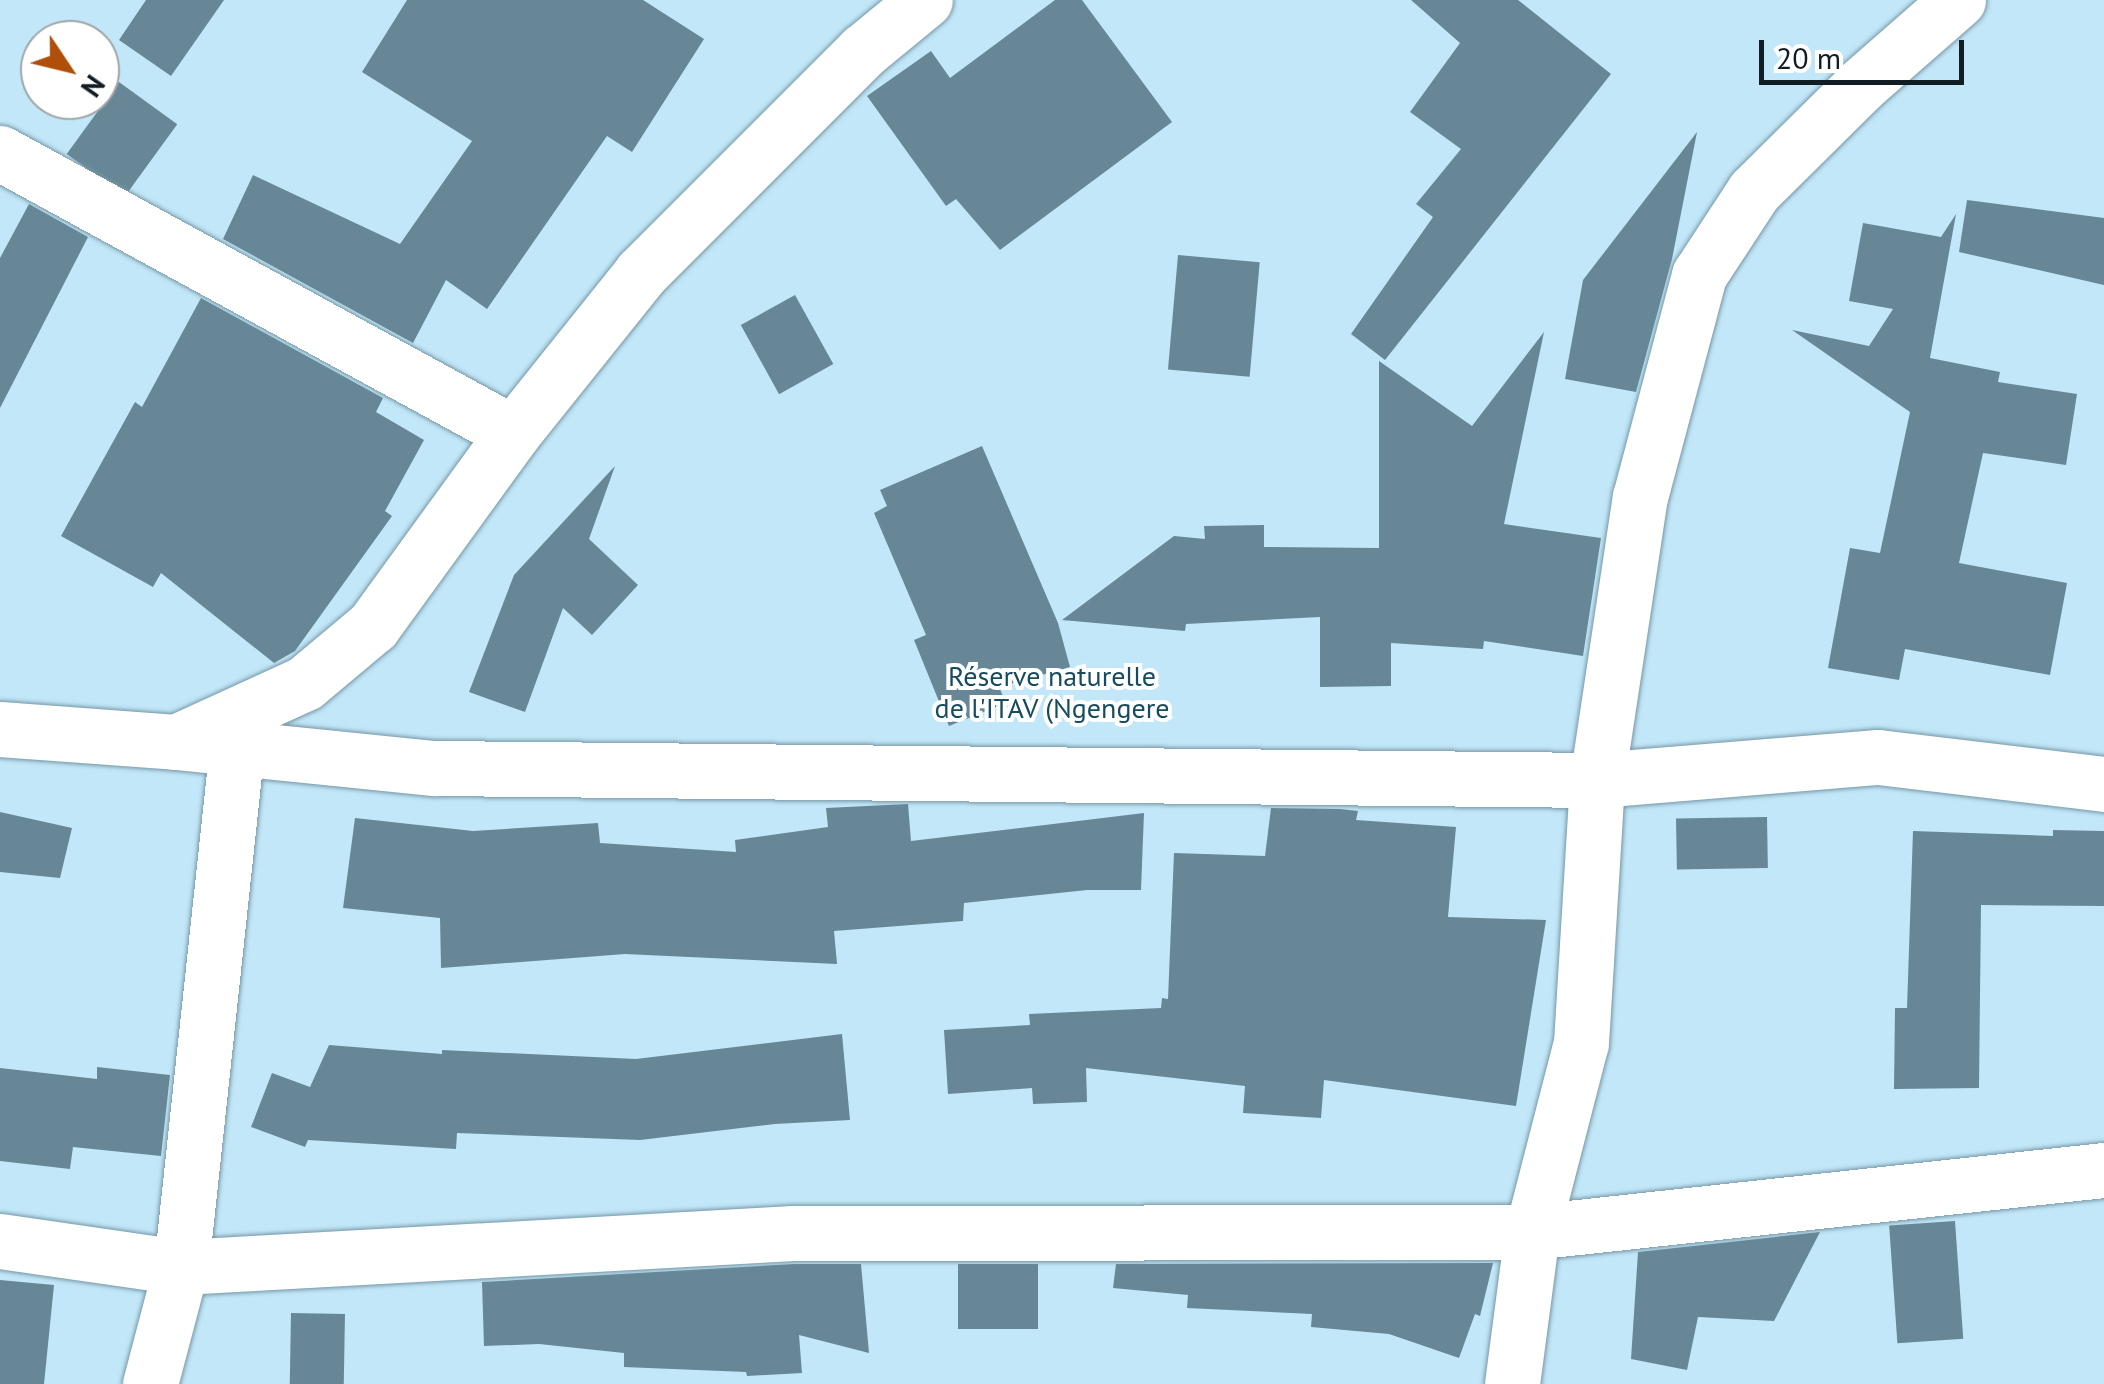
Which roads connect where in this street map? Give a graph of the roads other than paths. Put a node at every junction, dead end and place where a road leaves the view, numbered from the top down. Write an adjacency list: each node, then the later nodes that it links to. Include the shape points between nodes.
1 (925, 0): 6 (street, via 863,51 641,273)
2 (1958, 0): 4 (street)
3 (1987, 0): 4 (street)
4 (1862, 85): 10 (street, via 1754,192 1700,275 1640,497)
5 (0, 154): 6 (street)
6 (513, 433): 8 (street, via 373,626 305,683)
7 (0, 729): 8 (street)
8 (176, 742): 9 (street)
9 (238, 746): 10 (street, via 434,768); 15 (street)
10 (1597, 780): 11 (street, via 1878,758); 13 (street, via 1581,1043)
11 (2104, 784)
12 (2104, 1170): 13 (street)
13 (1532, 1232): 15 (street, via 793,1233); 17 (street)
14 (0, 1242): 15 (street)
15 (181, 1266): 16 (street)
16 (150, 1384)
17 (1512, 1384)

